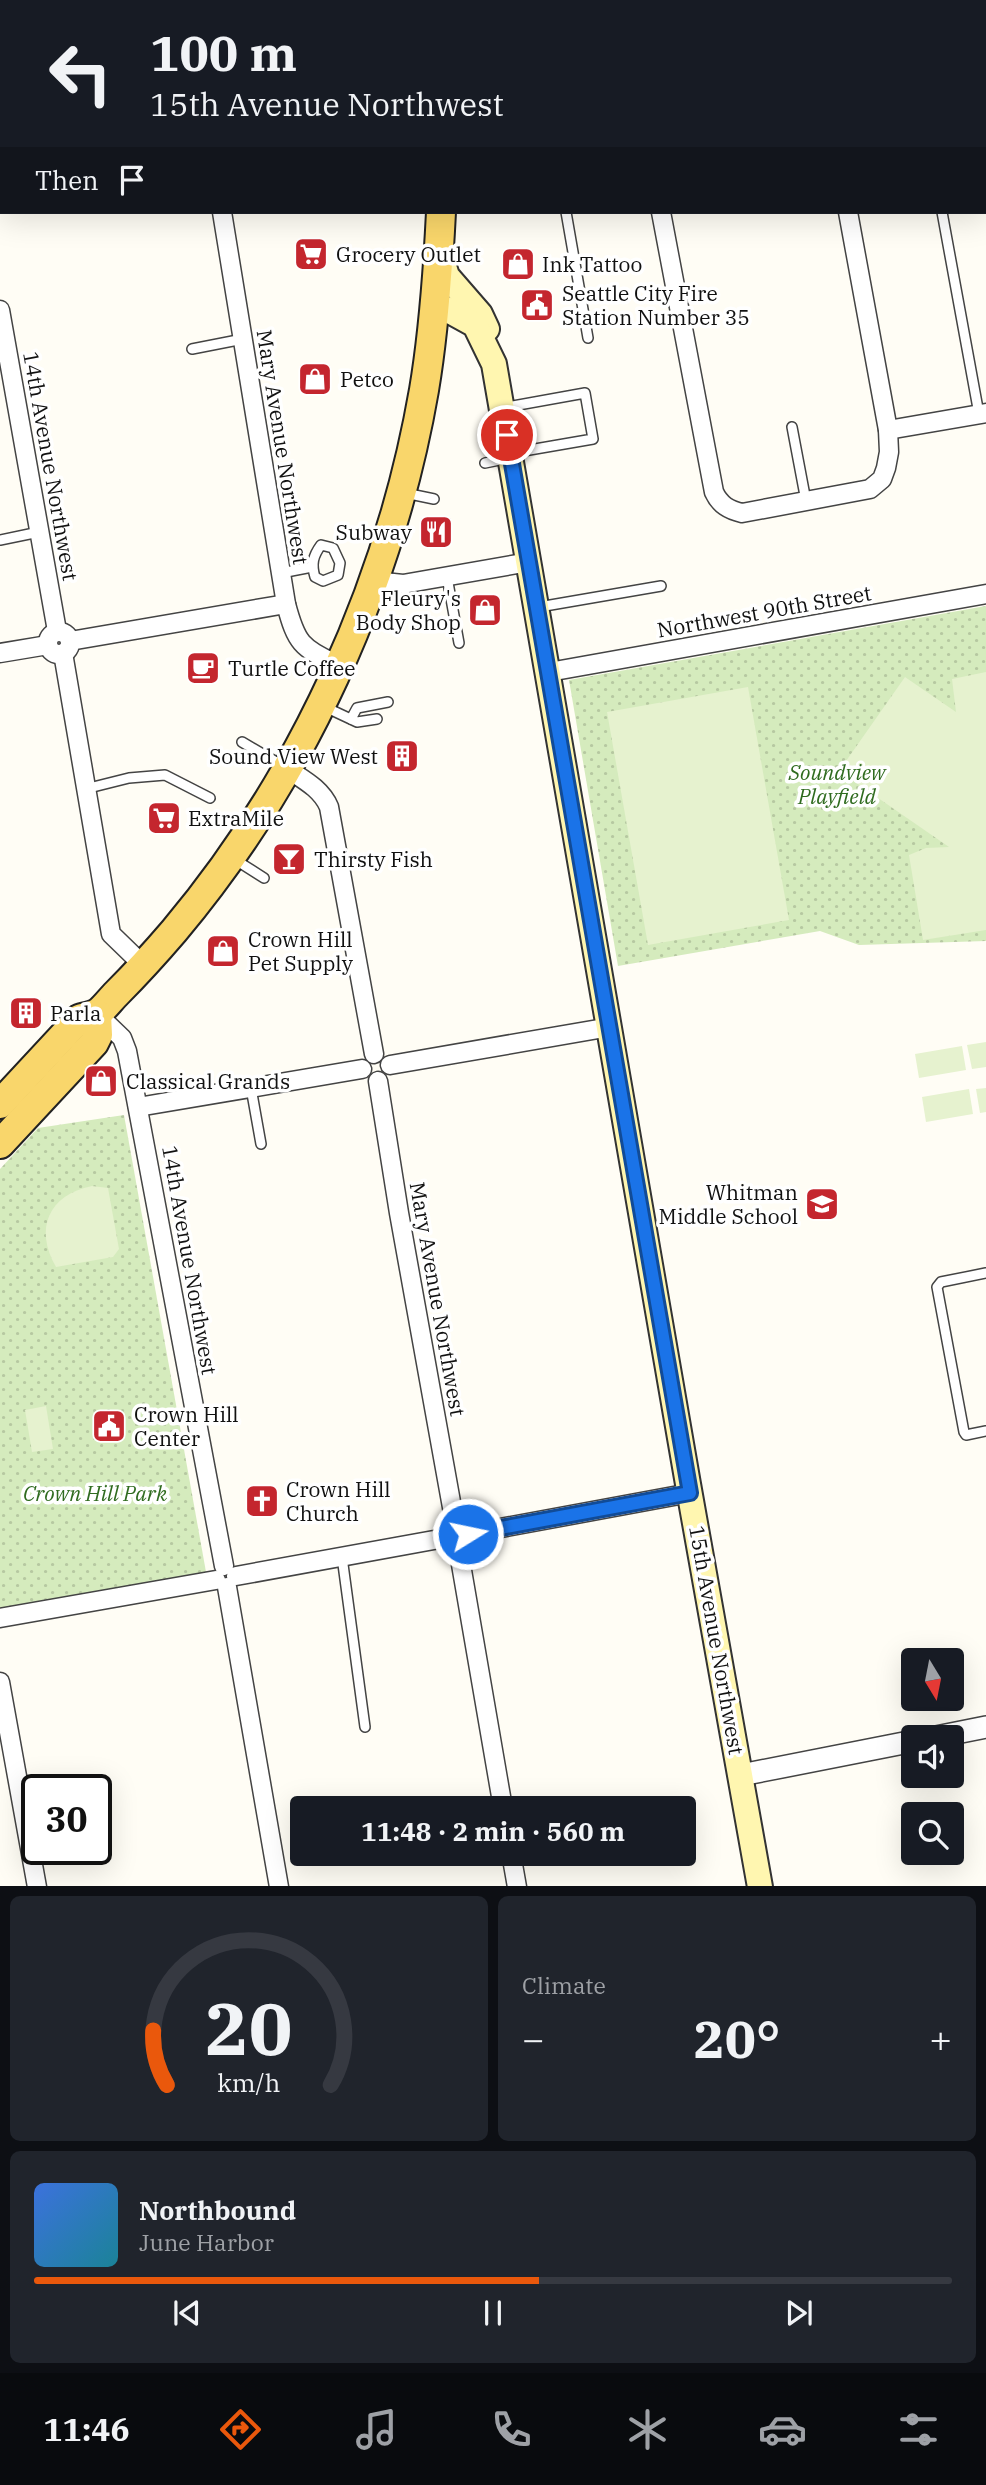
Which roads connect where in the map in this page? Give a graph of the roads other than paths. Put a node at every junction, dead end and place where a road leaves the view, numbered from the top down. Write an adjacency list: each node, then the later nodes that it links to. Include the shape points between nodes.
1 (222, 214): 11 (street, Mary Avenue Northwest)
2 (441, 214): 7 (main road)
3 (566, 214): 10 (lane)
4 (661, 214): 22 (street, via 714,492 723,505 742,513)
5 (848, 214): 17 (street)
6 (942, 214): 15 (lane)
7 (439, 250): 8 (main road); 13 (main road, via 447,276 486,326)
8 (435, 303): 13 (main road, 15th Avenue Northwest, via 475,324); 20 (main road, via 425,387)
9 (0, 310): 23 (street, 14th Avenue Northwest)
10 (588, 338)
11 (243, 339): 12 (lane); 27 (street, Mary Avenue Northwest)
12 (191, 348)
13 (495, 364): 14 (main road, 15th Avenue Northwest)
14 (502, 408): 18 (main road, 15th Avenue Northwest); 18 (lane, via 585,393 593,439)
15 (982, 414): 17 (street)
16 (792, 427): 22 (lane)
17 (888, 430): 22 (street, via 889,452 882,479 870,489)
18 (510, 455): 19 (lane); 25 (main road, 15th Avenue Northwest)
19 (485, 463)
20 (400, 493): 21 (lane); 29 (main road)
21 (434, 499)
22 (806, 501)
23 (39, 532): 24 (lane); 34 (street, 14th Avenue Northwest)
24 (0, 540)
25 (530, 562): 28 (street); 33 (main road, 15th Avenue Northwest)
26 (312, 567): 27 (lane)
27 (281, 573): 32 (street, Mary Avenue Northwest)
28 (447, 577): 29 (street, via 393,585); 35 (lane)
29 (374, 581): 37 (main road)
30 (661, 586): 33 (lane)
31 (986, 594): 38 (street, Northwest 90th Street)
32 (286, 604): 34 (street); 37 (street, Mary Avenue Northwest, via 298,641)
33 (538, 607): 38 (main road, 15th Avenue Northwest)
34 (59, 643): 36 (street); 45 (street, 14th Avenue Northwest)
35 (459, 643)
36 (0, 653)
37 (339, 666): 40 (main road)
38 (549, 672): 51 (main road, 15th Avenue Northwest)
39 (388, 702): 41 (lane, via 357,708)
40 (320, 704): 41 (lane); 44 (main road)
41 (351, 719): 42 (lane)
42 (377, 719)
43 (242, 742): 44 (lane)
44 (286, 768): 47 (main road); 52 (street, via 324,796 329,807)
45 (85, 789): 46 (lane, via 165,775); 49 (street, 14th Avenue Northwest, via 111,934)
46 (211, 799)
47 (230, 856): 48 (lane); 49 (main road)
48 (264, 878)
49 (144, 966): 50 (main road)
50 (97, 1014): 57 (main road, via 79,1019); 58 (street, 14th Avenue Northwest, via 125,1043); 59 (main road, via 94,1044)
51 (610, 1027): 53 (street); 63 (main road, 15th Avenue Northwest)
52 (374, 1054): 53 (street, via 384,1056); 54 (street)
53 (390, 1065): 55 (street, via 387,1076)
54 (362, 1069): 55 (street, via 366,1077); 56 (street)
55 (378, 1081): 64 (street, Mary Avenue Northwest)
56 (251, 1088): 58 (street); 60 (lane)
57 (0, 1104)
58 (138, 1107): 66 (street, 14th Avenue Northwest)
59 (0, 1144)
60 (261, 1144)
61 (986, 1273): 62 (lane, via 941,1282 937,1287 964,1432)
62 (986, 1432)
63 (690, 1493): 64 (street); 73 (main road, 15th Avenue Northwest)
64 (457, 1536): 65 (street); 74 (street, Mary Avenue Northwest)
65 (342, 1557): 66 (street); 69 (lane)
66 (226, 1577): 67 (street); 77 (street, 14th Avenue Northwest)
67 (0, 1618)
68 (0, 1682): 76 (street)
69 (365, 1727)
70 (986, 1727): 71 (street)
71 (964, 1731)
72 (901, 1744): 73 (street)
73 (741, 1775): 79 (main road, 15th Avenue Northwest)
74 (501, 1796)
75 (513, 1866): 78 (street)
76 (37, 1886)
77 (279, 1886)
78 (517, 1886)
79 (760, 1886)

